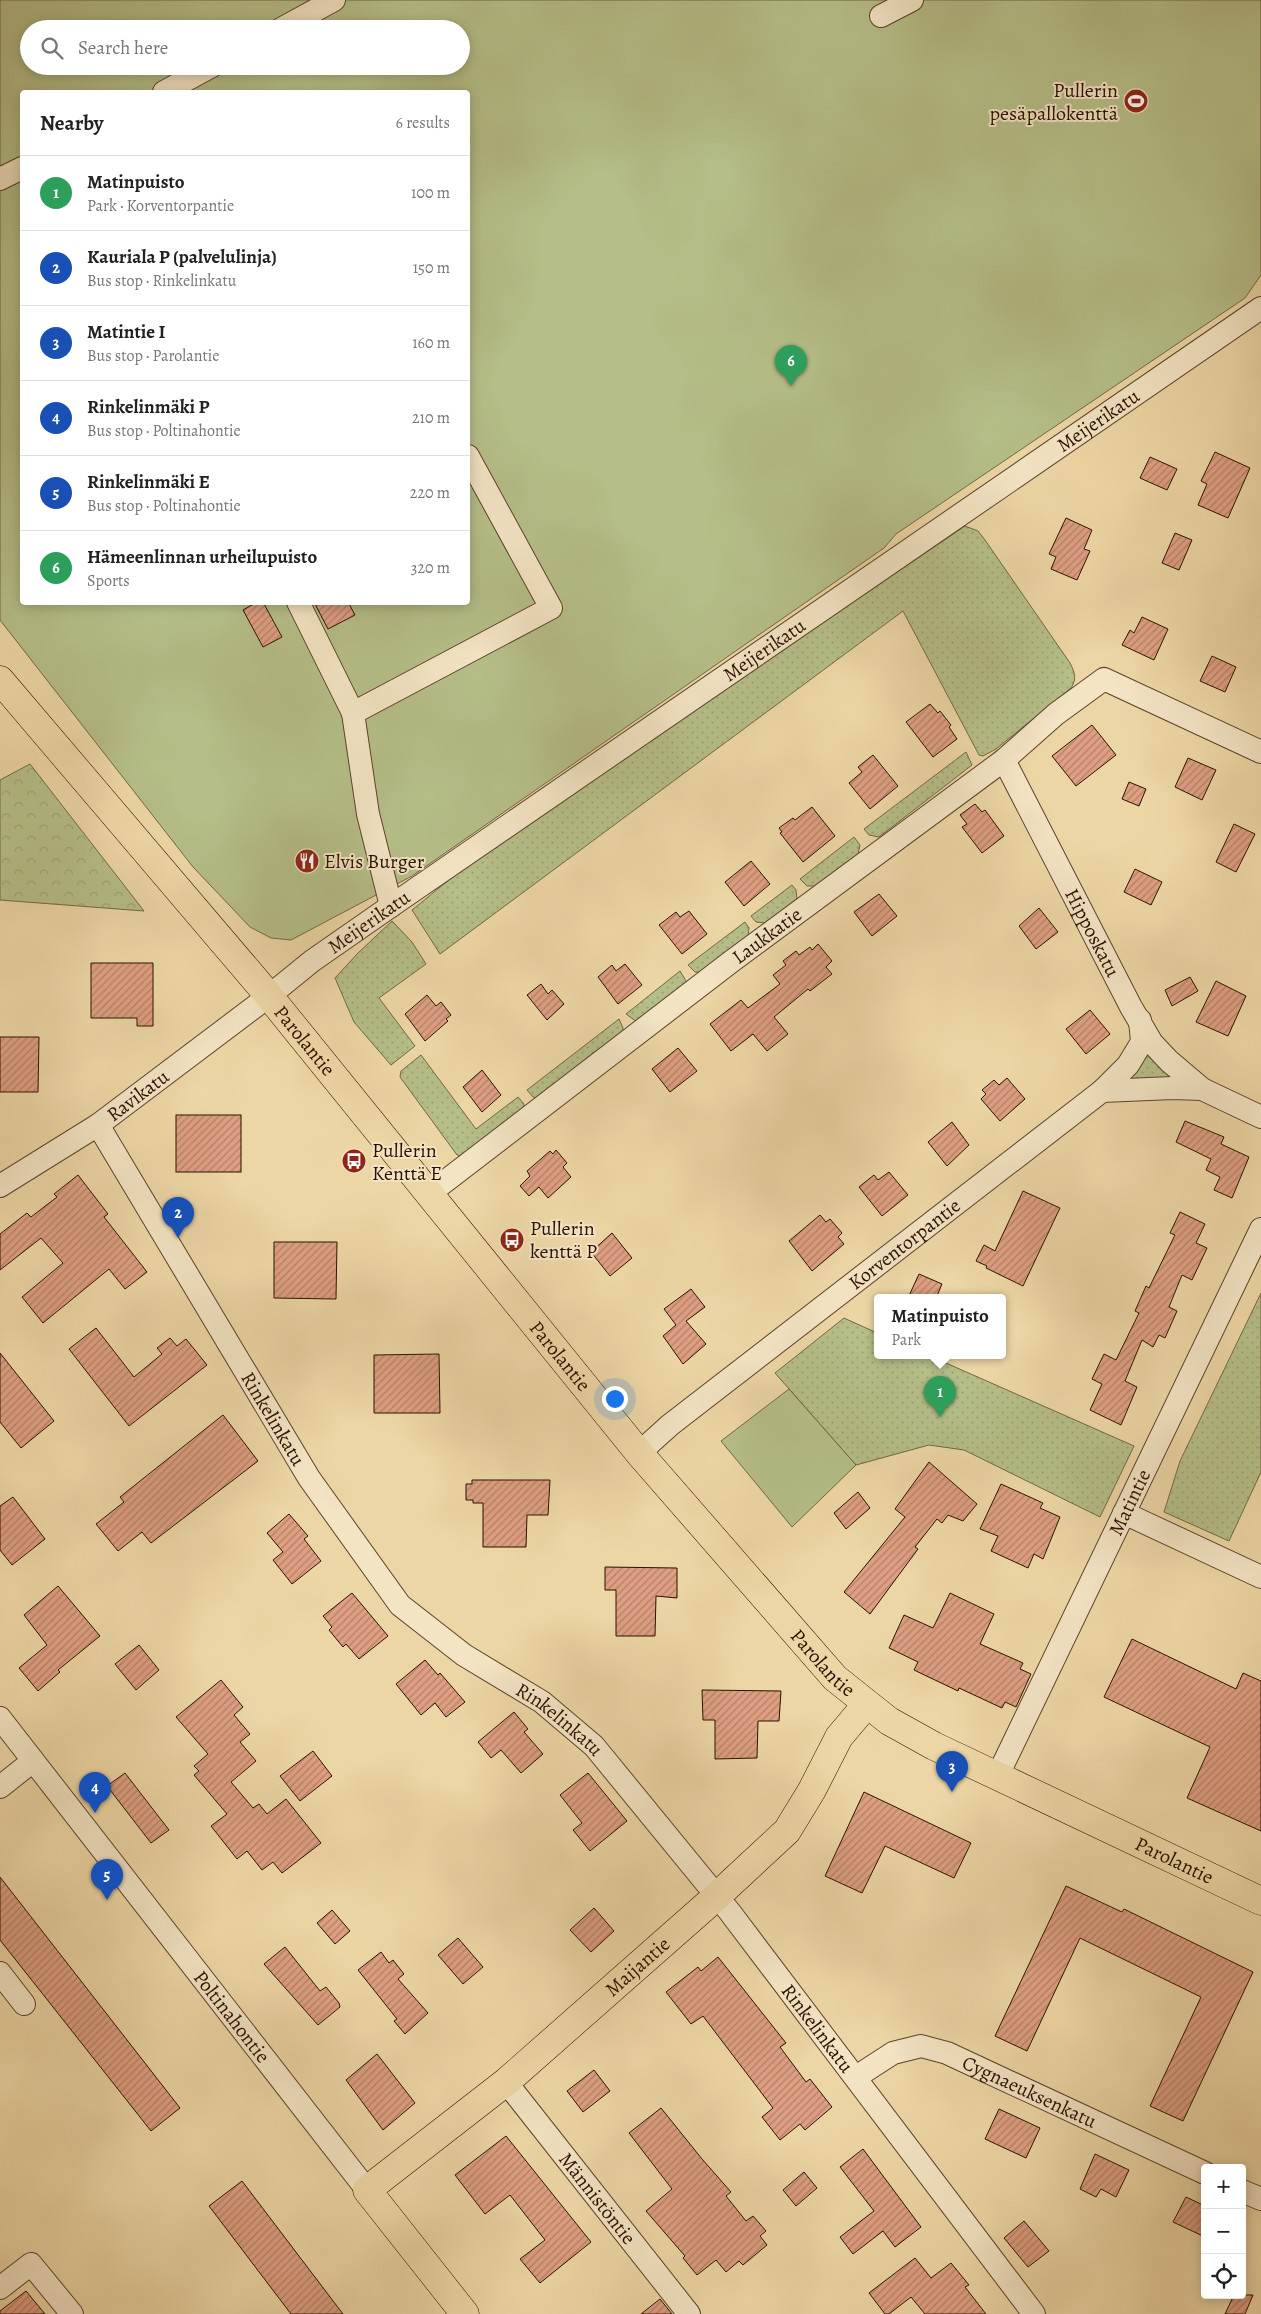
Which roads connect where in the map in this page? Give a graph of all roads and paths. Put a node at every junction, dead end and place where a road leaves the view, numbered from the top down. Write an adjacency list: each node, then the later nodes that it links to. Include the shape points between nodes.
1 (334, 0): 4 (street)
2 (912, 0): 3 (street)
3 (881, 16)
4 (297, 20)
5 (195, 75): 6 (street)
6 (168, 90)
7 (20, 169): 8 (street)
8 (0, 179)
9 (1261, 308): 16 (street, Meijerikatu)
10 (470, 460): 13 (street, via 551,608)
11 (300, 605): 13 (street)
12 (0, 680): 17 (main road, Parolantie)
13 (353, 712): 16 (street, via 368,814)
14 (1261, 752): 15 (street, Laukkatie, via 1104,679 1056,714)
15 (1004, 760): 18 (street, Hipposkatu); 24 (street, Laukkatie, via 740,956)
16 (391, 906): 17 (street, Meijerikatu)
17 (269, 996): 22 (street, Ravikatu); 24 (main road, Parolantie)
18 (1140, 1020): 19 (street, Korventorpantie, via 1142,1042 1128,1065); 20 (street, Hipposkatu, via 1152,1042)
19 (1102, 1090): 20 (street); 26 (street, Korventorpantie)
20 (1202, 1090): 21 (street)
21 (1261, 1117)
22 (98, 1125): 23 (street, Ravikatu); 34 (street, Rinkelinkatu, via 310,1478 400,1605 464,1655 542,1702 594,1746)
23 (0, 1186)
24 (430, 1193): 26 (main road, Parolantie)
25 (1261, 1229): 27 (street, Matintie)
26 (639, 1452): 29 (main road, Parolantie, via 835,1678)
27 (1124, 1513): 28 (street); 32 (street, Matintie)
28 (1261, 1577)
29 (866, 1705): 32 (main road, Parolantie, via 889,1721); 34 (main road, Maijantie, via 838,1737 812,1790 787,1830)
30 (0, 1718): 31 (street, Poltinahontie)
31 (33, 1761): 33 (street); 41 (street, Poltinahontie)
32 (997, 1777): 35 (main road, Parolantie)
33 (0, 1787)
34 (717, 1896): 38 (street, Rinkelinkatu); 39 (main road, Maijantie)
35 (1261, 1901)
36 (0, 1972): 37 (street)
37 (24, 2004)
38 (856, 2077): 40 (street, Cygnaeuksenkatu, via 892,2053 921,2046 947,2054); 48 (street, Rinkelinkatu)
39 (506, 2082): 41 (main road, Maijantie); 47 (street, Männistöntie)
40 (1201, 2171)
41 (367, 2190): 46 (main road, Poltinahontie)
42 (1246, 2193): 43 (street)
43 (1261, 2199)
44 (0, 2288): 45 (street, via 31,2264)
45 (72, 2314)
46 (464, 2314)
47 (689, 2314)
48 (1034, 2314)

